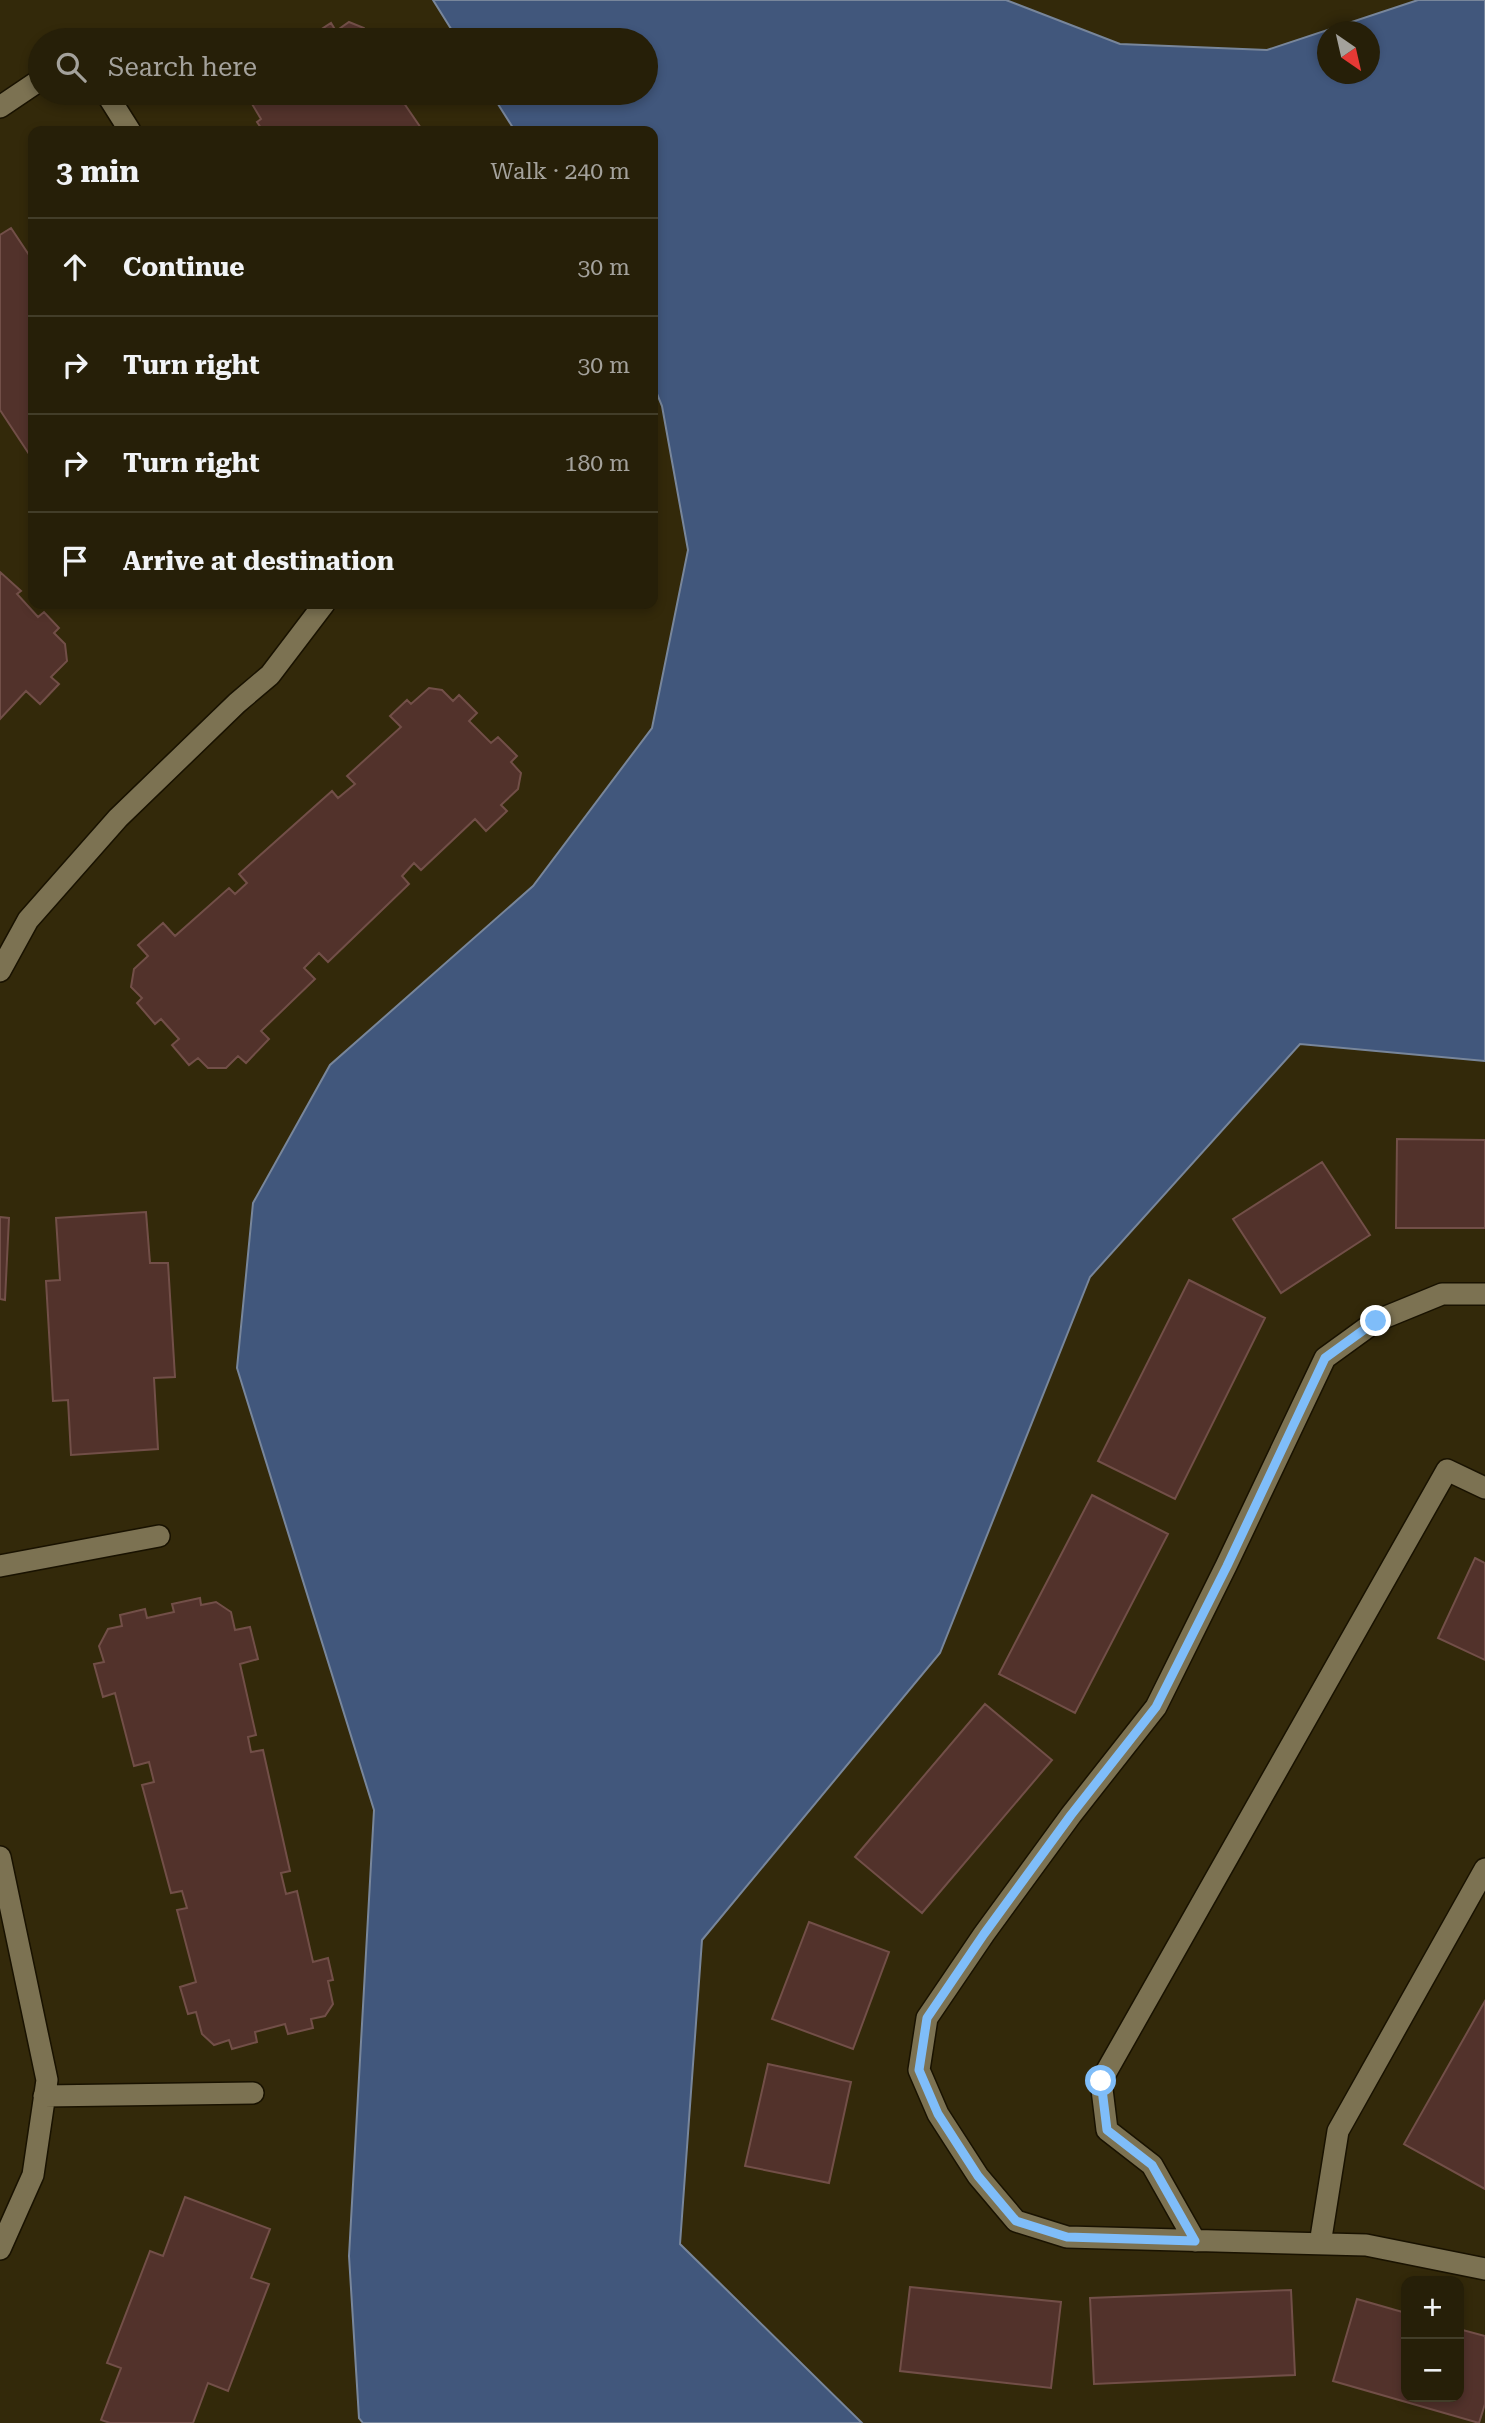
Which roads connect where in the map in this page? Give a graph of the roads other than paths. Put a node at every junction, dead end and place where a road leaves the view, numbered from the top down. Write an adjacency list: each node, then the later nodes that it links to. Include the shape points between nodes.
1 (28, 88): 3 (lane)
2 (114, 105): 4 (lane)
3 (0, 107)
4 (127, 126)
5 (320, 609): 6 (lane, via 270,675 118,818 28,920)
6 (0, 971)
7 (1485, 1294): 15 (lane, via 1441,1294 1376,1321 1325,1358 1156,1707 1063,1826 927,2018 919,2070 938,2114 978,2176 1016,2221 1067,2237)
8 (1485, 1488): 15 (lane, via 1447,1470 1101,2081 1107,2130 1152,2165)
9 (159, 1536): 10 (lane)
10 (0, 1566)
11 (0, 1857): 14 (lane, via 47,2080)
12 (1485, 1869): 16 (lane, via 1338,2131)
13 (253, 2093): 14 (lane)
14 (44, 2096): 17 (lane, via 33,2175)
15 (1195, 2241): 16 (lane)
16 (1320, 2244): 18 (lane, via 1366,2245)
17 (0, 2249)
18 (1485, 2269)

